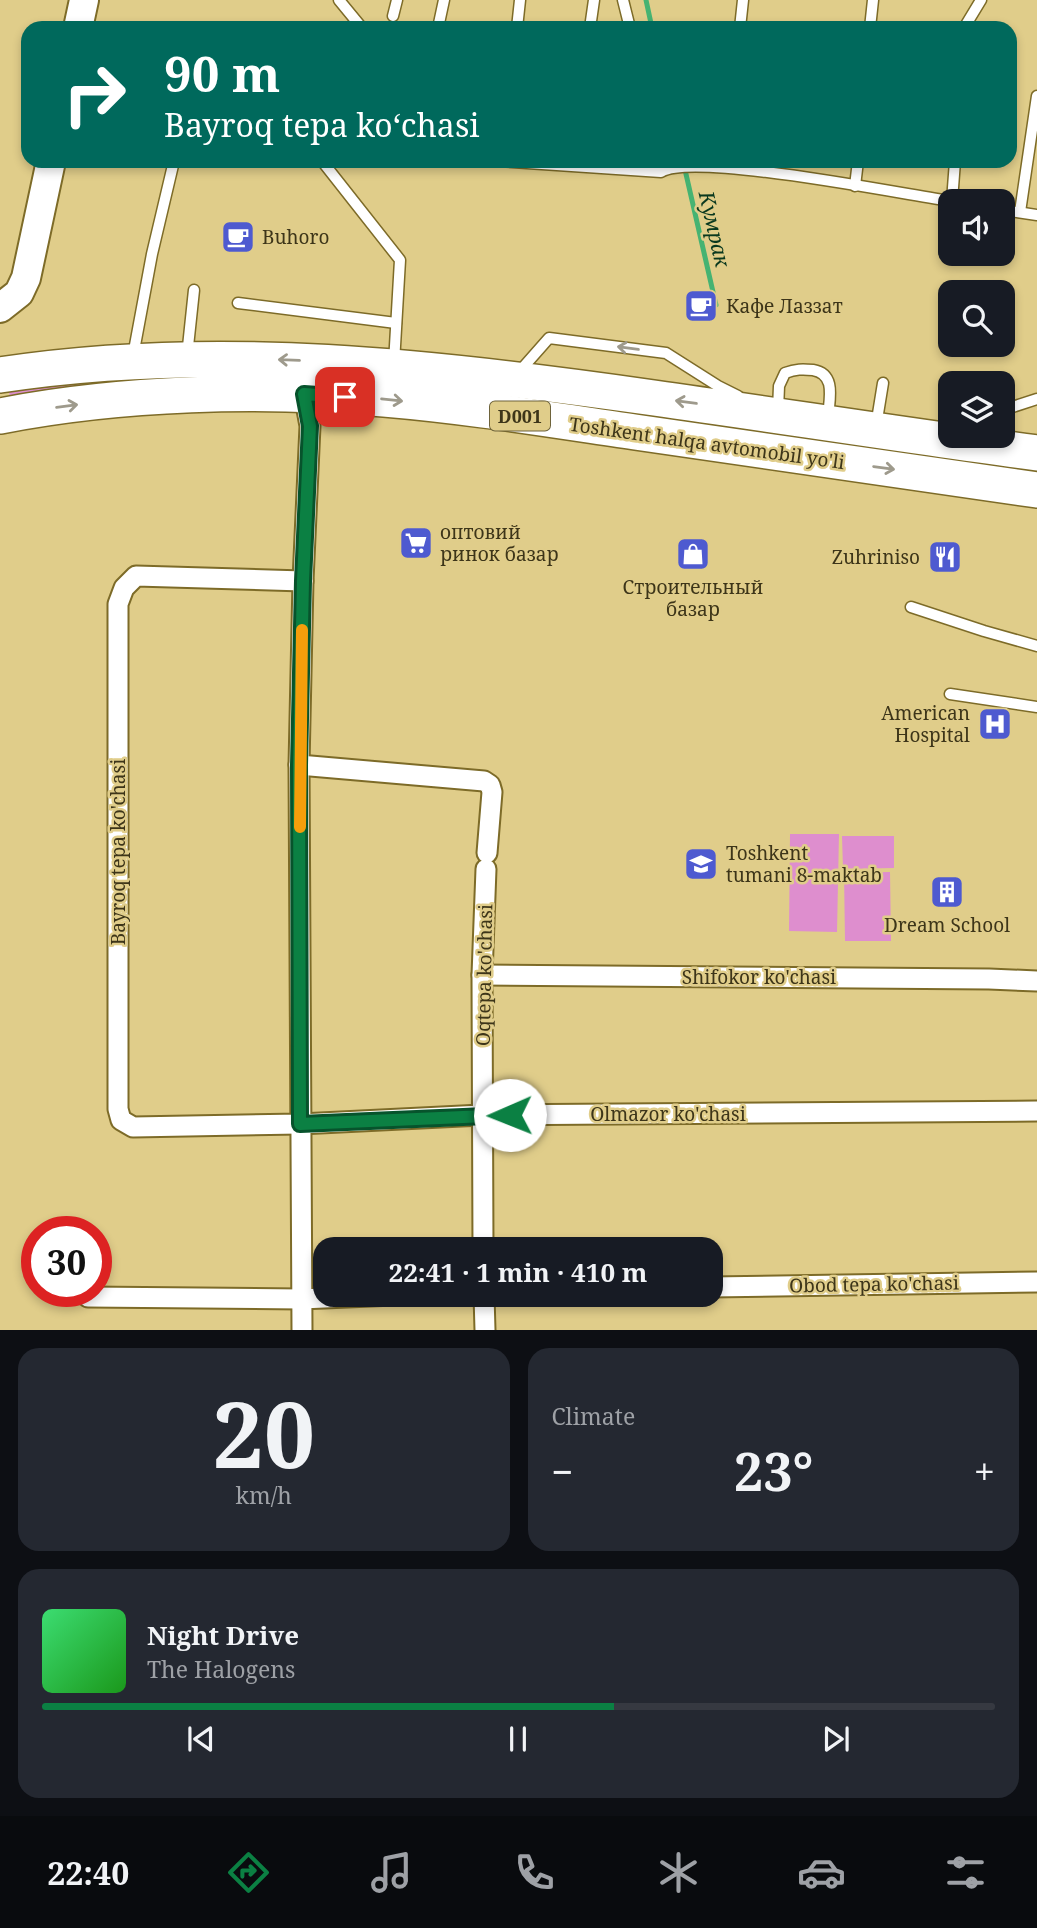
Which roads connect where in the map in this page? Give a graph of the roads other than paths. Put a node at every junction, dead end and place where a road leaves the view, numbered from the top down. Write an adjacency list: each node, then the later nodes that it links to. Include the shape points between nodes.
1 (84, 0): 12 (street)
2 (339, 0): 13 (lane)
3 (397, 0): 11 (lane)
4 (444, 0): 14 (lane)
5 (520, 0): 15 (lane)
6 (594, 0): 16 (lane)
7 (624, 0): 17 (lane)
8 (743, 0): 18 (lane)
9 (873, 0): 19 (lane)
10 (981, 0): 20 (lane)
11 (393, 16)
12 (80, 21)
13 (356, 21)
14 (440, 21)
15 (518, 21)
16 (591, 21)
17 (628, 21)
18 (741, 21)
19 (871, 21)
20 (968, 21)
21 (1037, 96): 35 (lane)
22 (50, 168): 39 (street, via 26,278 19,293)
23 (172, 168): 42 (lane)
24 (328, 168): 40 (lane, via 400,260)
25 (634, 168): 30 (lane)
26 (682, 168): 30 (lane)
27 (765, 168): 31 (lane)
28 (857, 168): 31 (lane)
29 (954, 168): 32 (lane)
30 (665, 170)
31 (855, 186): 33 (lane)
32 (952, 189)
33 (938, 199)
34 (1015, 211): 35 (lane)
35 (1020, 212): 36 (lane)
36 (1037, 215)
37 (194, 290): 41 (lane)
38 (238, 303): 40 (lane)
39 (0, 308)
40 (397, 323): 43 (lane)
41 (187, 361): 42 (highway, Toshkent halqa avtomobil yo'li / D001); 43 (highway, Toshkent halqa avtomobil yo'li / D001, one-way to 41, via 276,360)
42 (131, 363): 44 (highway, Toshkent halqa avtomobil yo'li / D001)
43 (394, 367): 45 (highway, Toshkent halqa avtomobil yo'li / D001)
44 (0, 375)
45 (515, 378): 51 (highway, Toshkent halqa avtomobil yo'li / D001, one-way to 45); 51 (lane, one-way to 45, via 666,353 549,338)
46 (883, 383): 53 (lane)
47 (304, 394): 50 (highway, Toshkent halqa avtomobil yo'li / D001, one-way to 47, via 119,400); 57 (highway, Toshkent halqa avtomobil yo'li / D001, one-way to 57, via 511,415); 58 (street, via 310,426)
48 (1037, 399): 49 (lane)
49 (1015, 406)
50 (0, 416)
51 (778, 416): 52 (highway, Toshkent halqa avtomobil yo'li / D001); 52 (lane, via 779,386 785,373 797,368 827,377 831,387)
52 (827, 422): 53 (highway, Toshkent halqa avtomobil yo'li / D001)
53 (875, 430): 54 (highway, Toshkent halqa avtomobil yo'li / D001)
54 (938, 437)
55 (1008, 448): 56 (highway, Toshkent halqa avtomobil yo'li / D001)
56 (1037, 453)
57 (1037, 491)
58 (303, 581): 63 (street); 68 (street, Bayroq tepa ko'chasi, via 136,576 124,588 118,604 121,1120 133,1127)
59 (911, 607): 60 (lane)
60 (1037, 646)
61 (950, 694): 62 (lane)
62 (1037, 707)
63 (299, 765): 64 (street, Oqtepa ko'chasi, via 490,785); 68 (street)
64 (482, 975): 65 (street, Shifokor ko'chasi); 67 (street, Oqtepa ko'chasi)
65 (1037, 981)
66 (1037, 1111): 67 (street, Olmazor ko'chasi)
67 (482, 1115): 68 (street, Olmazor ko'chasi); 69 (street, Oqtepa ko'chasi)
68 (300, 1124): 74 (street)
69 (483, 1237)
70 (1037, 1282): 71 (street, Obod tepa ko'chasi)
71 (723, 1287)
72 (112, 1297): 74 (street)
73 (313, 1298): 74 (street)
74 (301, 1299): 76 (street)
75 (484, 1307): 77 (street)
76 (302, 1329)
77 (485, 1329)

